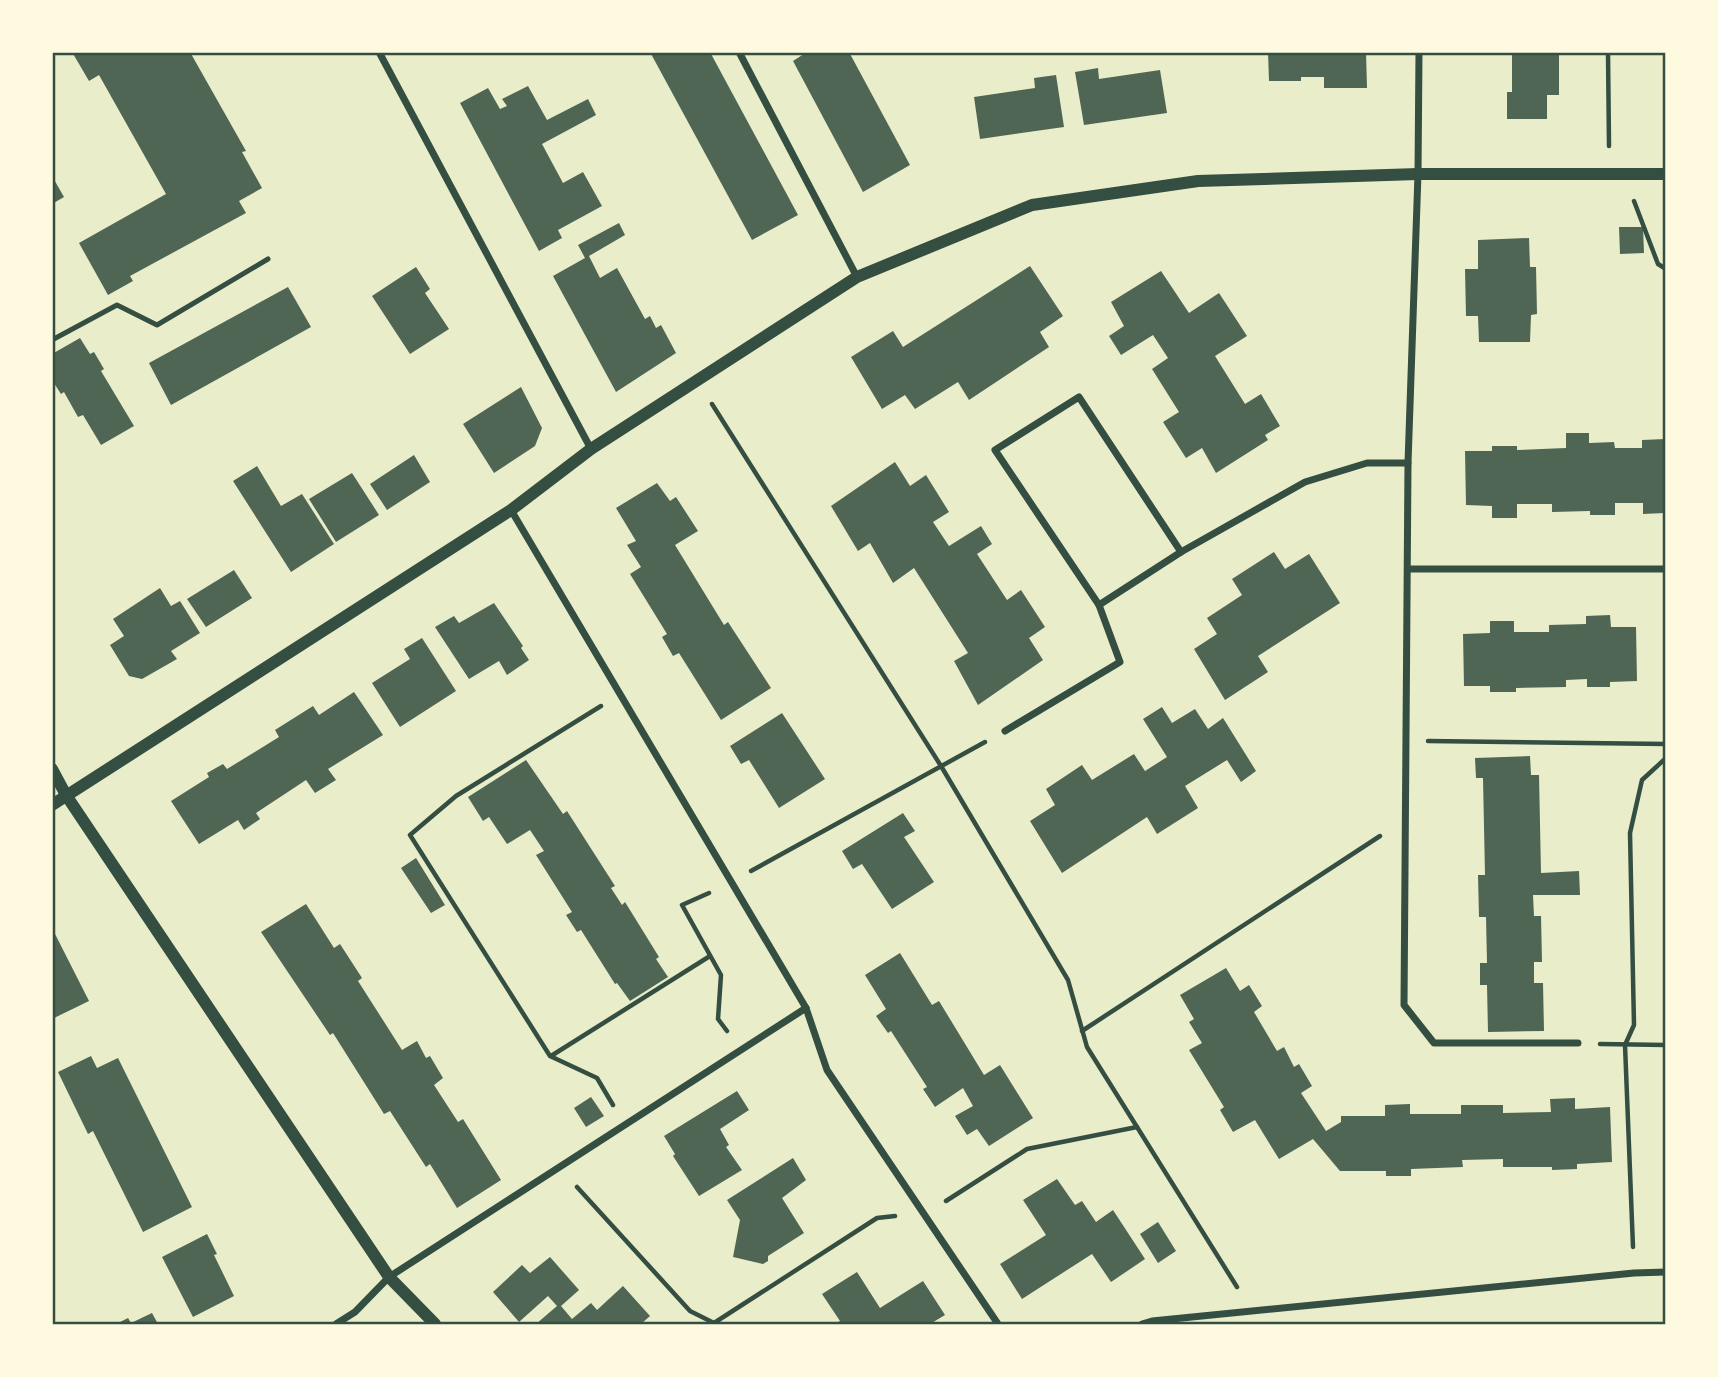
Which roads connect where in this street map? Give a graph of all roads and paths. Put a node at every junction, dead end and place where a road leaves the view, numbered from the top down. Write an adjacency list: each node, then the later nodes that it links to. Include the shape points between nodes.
1 (379, 52): 10 (street)
2 (739, 52): 7 (street)
3 (1419, 52): 4 (street)
4 (1418, 174): 5 (street); 7 (street, via 1198,181 1032,205); 11 (street)
5 (1665, 174)
6 (268, 259): 8 (lane, via 157,325 117,304)
7 (857, 277): 9 (street)
8 (52, 340)
9 (697, 380): 10 (street); 22 (path)
10 (591, 449): 12 (street)
11 (1408, 463): 13 (street, via 1367,463 1305,482); 14 (street)
12 (511, 510): 17 (street); 24 (street)
13 (1181, 552): 16 (street); 16 (street, via 1079,397 995,450)
14 (1408, 569): 15 (street); 19 (street)
15 (1665, 569)
16 (1099, 605): 18 (street, via 1120,662)
17 (620, 694): 27 (street); 35 (path, via 456,796 410,835)
18 (1005, 731): 22 (path)
19 (1406, 741): 20 (path); 26 (street)
20 (1665, 744)
21 (1665, 758): 32 (path, via 1642,780 1630,833 1634,1025)
22 (941, 766): 27 (path); 30 (path, via 1068,980)
23 (52, 769): 24 (street)
24 (66, 795): 25 (street); 42 (street)
25 (52, 804)
26 (1405, 820): 30 (path); 31 (street, via 1404,1005 1434,1043)
27 (732, 882): 28 (path, via 682,905); 29 (street)
28 (710, 956): 34 (path, via 721,975 718,1019); 35 (path)
29 (806, 1008): 34 (street); 39 (street, via 827,1070)
30 (1082, 1031): 37 (path, via 1087,1047)
31 (1578, 1043): 32 (path)
32 (1625, 1045): 33 (path); 41 (path)
33 (1665, 1045)
34 (741, 1050): 36 (street)
35 (550, 1056): 36 (path, via 597,1078)
36 (624, 1125): 42 (street)
37 (1137, 1127): 39 (path, via 1027,1149); 43 (path)
38 (587, 1181): 44 (path, via 576,1187 690,1311)
39 (924, 1215): 44 (path, via 877,1217 714,1323); 48 (street)
40 (1665, 1272): 41 (street)
41 (1634, 1273): 43 (street)
42 (389, 1277): 45 (street); 46 (street)
43 (1253, 1312): 49 (street)
44 (707, 1319): 47 (path)
45 (336, 1325)
46 (435, 1325)
47 (703, 1325)
48 (998, 1325)
49 (1142, 1325)

